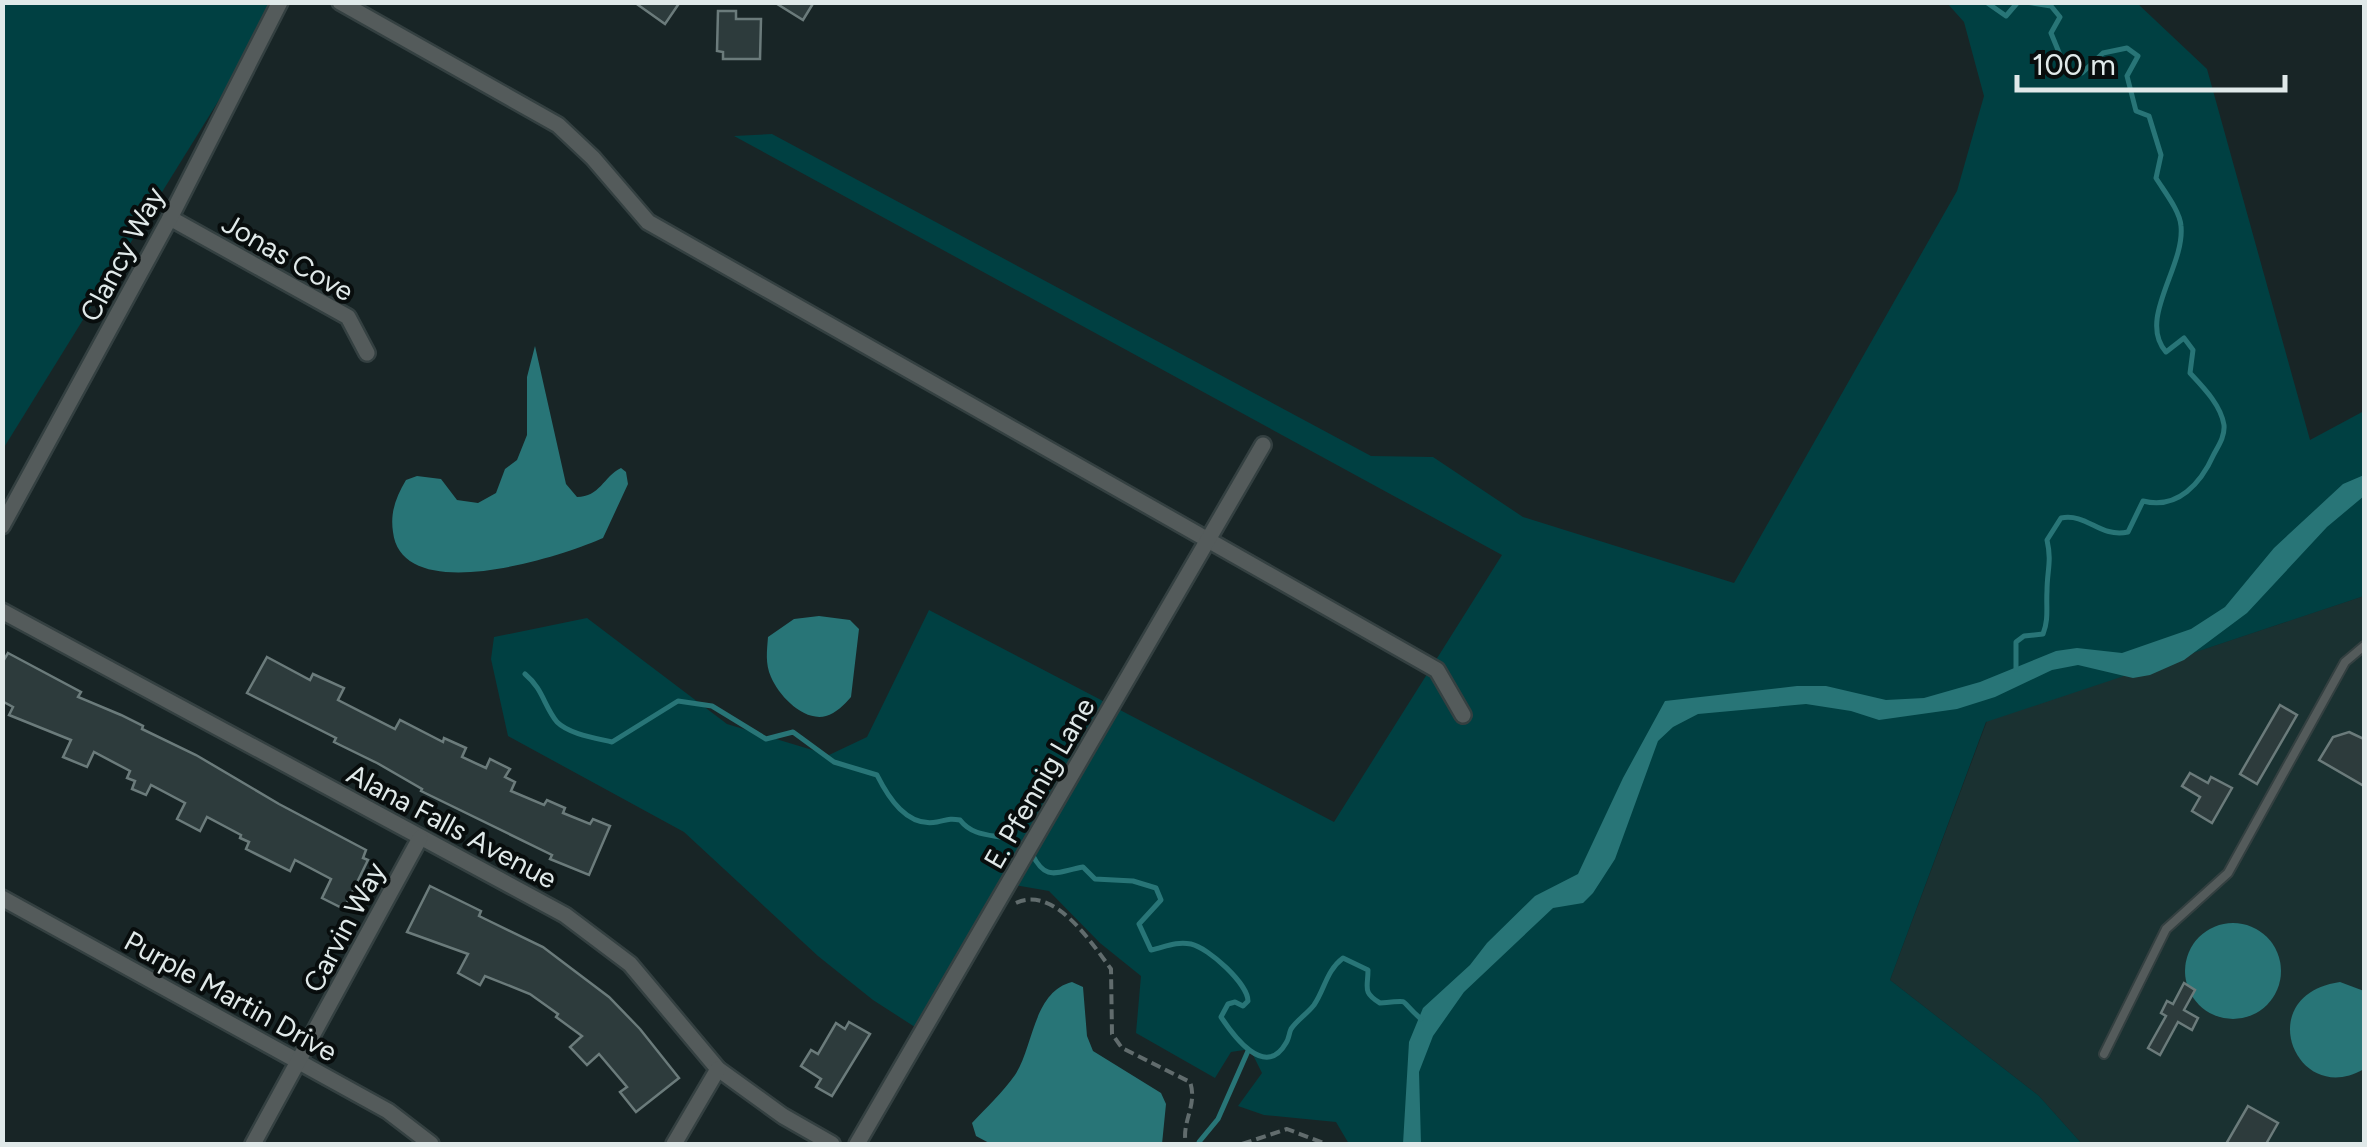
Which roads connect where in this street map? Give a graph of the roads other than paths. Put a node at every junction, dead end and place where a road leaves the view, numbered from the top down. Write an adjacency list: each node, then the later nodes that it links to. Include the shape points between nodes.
1 (280, 2): 3 (street, Clancy Way)
2 (340, 2): 7 (street, via 558,125 648,222)
3 (170, 218): 4 (street, Jonas Cove, via 348,317); 6 (street, Clancy Way)
4 (367, 353)
5 (1262, 445): 7 (street, E. Pfennig Lane)
6 (2, 526)
7 (1209, 542): 10 (street, via 1437,670); 20 (street, E. Pfennig Lane)
8 (2, 611): 11 (street, Alana Falls Avenue)
9 (2364, 646): 13 (lane, via 2345,662 2228,874 2166,929)
10 (1463, 714)
11 (420, 838): 14 (street, Carvin Way); 15 (street, Alana Falls Avenue, via 565,915 630,964)
12 (2, 898): 14 (street, Purple Martin Drive)
13 (2104, 1054)
14 (299, 1062): 16 (street, Carvin Way); 17 (street, Purple Martin Drive, via 388,1111)
15 (718, 1068): 18 (street); 19 (street, Alana Falls Avenue)
16 (253, 1144)
17 (430, 1144)
18 (674, 1144)
19 (832, 1144)
20 (857, 1144)

